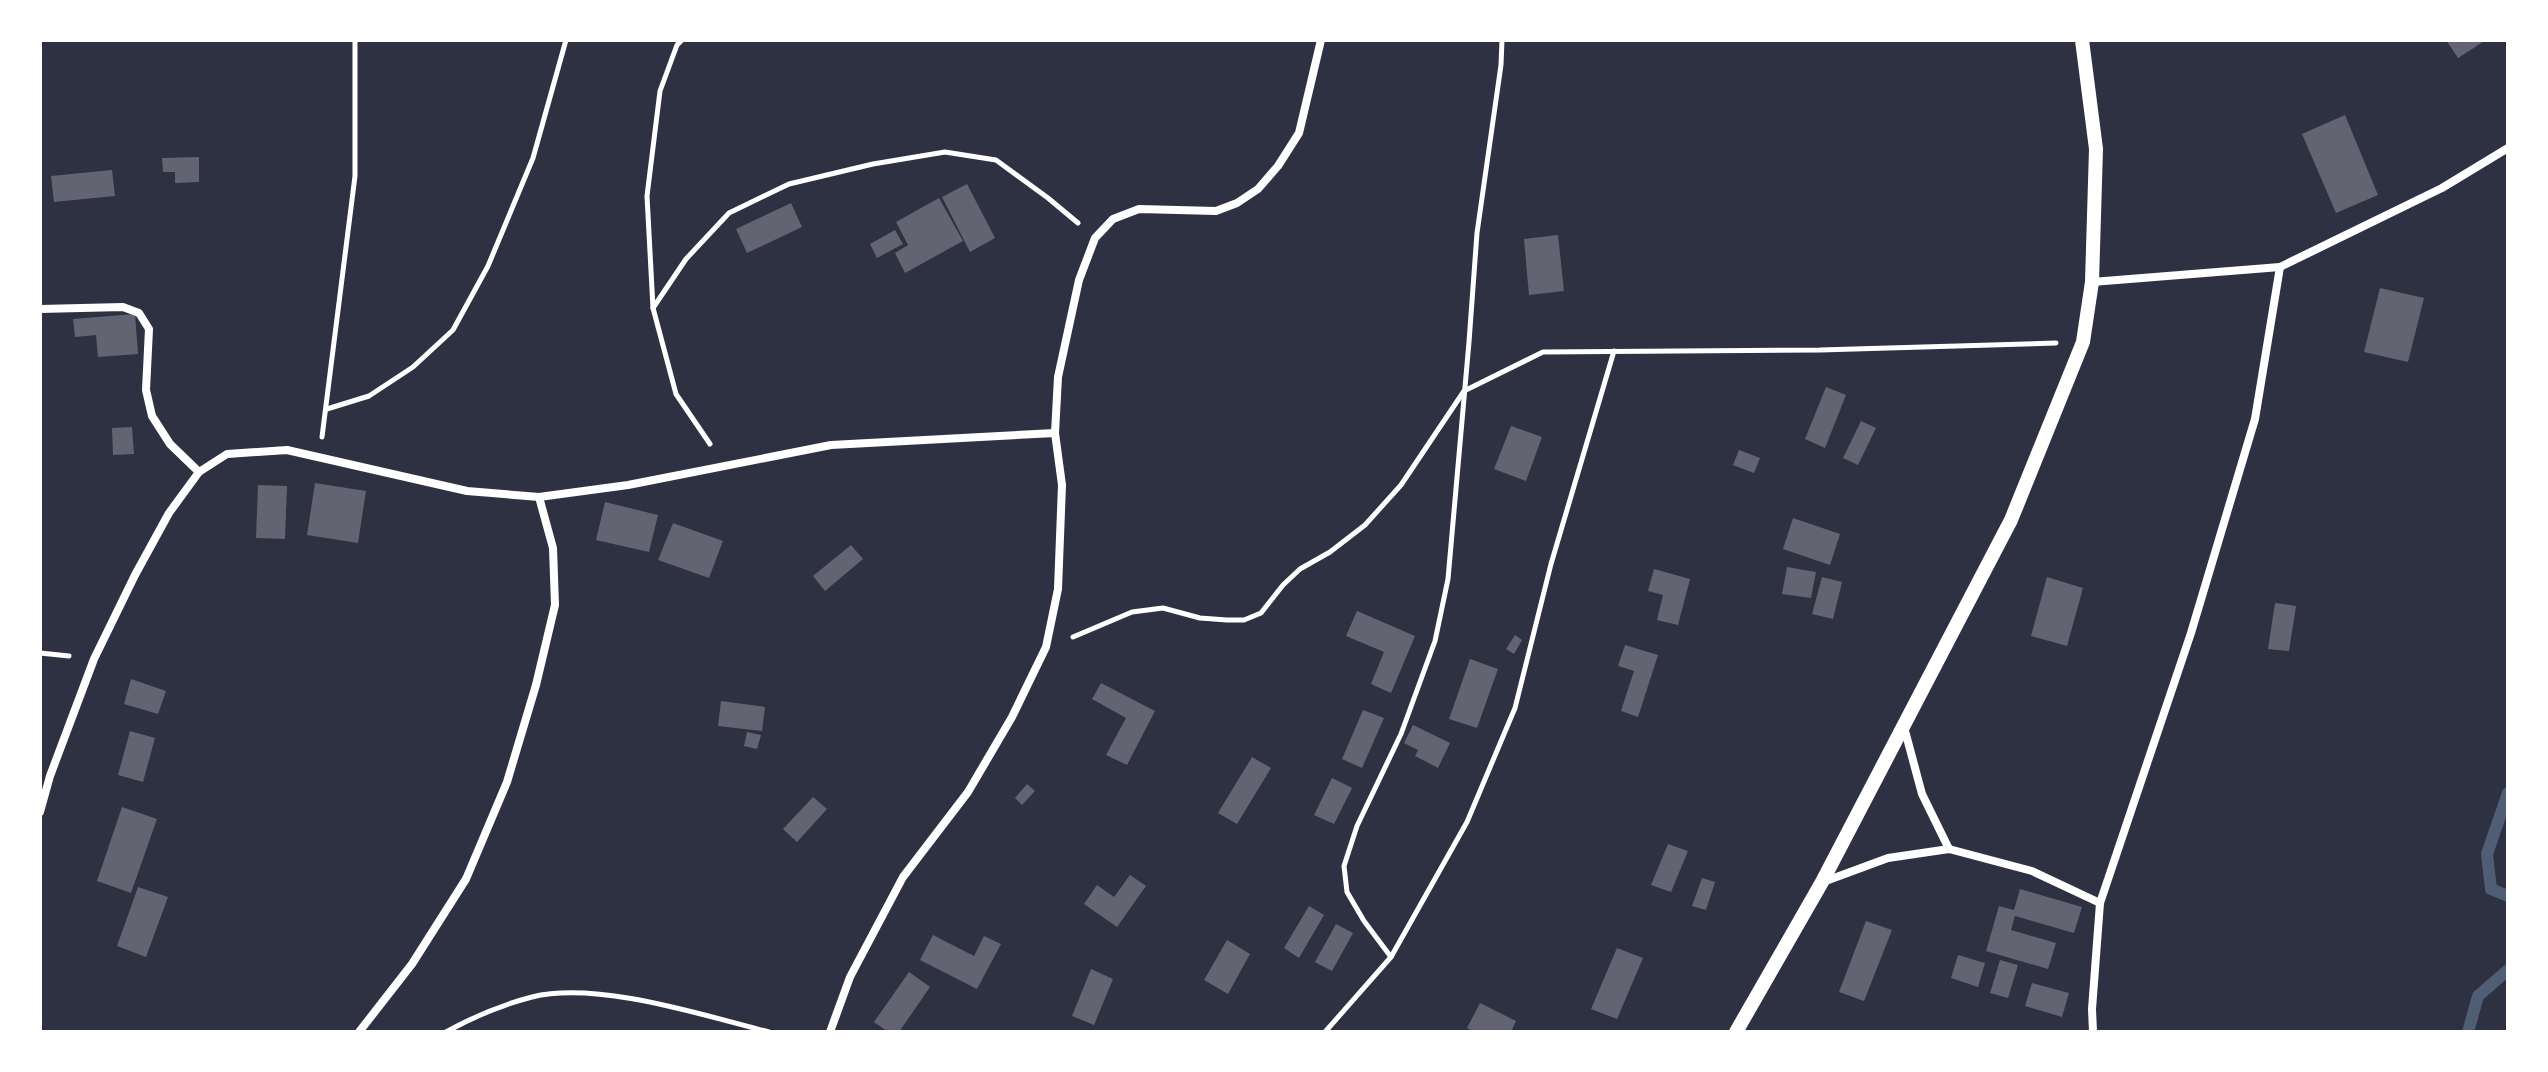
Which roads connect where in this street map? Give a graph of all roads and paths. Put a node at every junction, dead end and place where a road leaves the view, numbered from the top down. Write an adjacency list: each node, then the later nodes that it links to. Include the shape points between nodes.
1 (355, 40): 16 (path, via 355,176)
2 (566, 40): 16 (path, via 533,158 488,266 453,330 413,367 369,396)
3 (682, 40): 11 (path, via 660,91 647,196)
4 (1321, 40): 8 (street, via 1299,133 1258,189 1216,211 1139,209 1113,219)
5 (1502, 40): 15 (path, via 1477,233)
6 (2082, 40): 10 (street, via 2096,149)
7 (2508, 148): 9 (street, via 2442,188)
8 (1095, 238): 11 (path, via 996,160 945,152 789,184 729,213 686,259); 17 (street, via 1079,280 1058,377)
9 (2280, 267): 10 (street); 27 (street, via 2255,419 2191,633)
10 (2092, 282): 13 (street)
11 (653, 308): 19 (path, via 676,394)
12 (40, 309): 20 (street, via 123,307 139,313 149,329 146,390 152,416 170,444)
13 (2083, 342): 14 (path); 23 (street, via 2011,520)
14 (1614, 351): 15 (path, via 1543,352); 28 (path, via 1515,708 1467,822)
15 (1464, 391): 22 (path, via 1401,485 1365,525 1300,569 1261,613 1227,620 1163,608 1132,612); 28 (path, via 1448,579 1435,641 1344,866 1347,892)
16 (327, 409): 18 (path)
17 (1055, 433): 19 (street, via 831,445); 22 (street, via 1062,485 1058,589)
18 (319, 457): 20 (street, via 287,450 227,454); 21 (street, via 467,491)
19 (724, 465): 21 (street)
20 (199, 472): 24 (street, via 169,513 94,659)
21 (539, 497): 29 (street, via 553,548 555,605 507,782 466,879 412,964)
22 (1046, 647): 32 (street, via 968,792 903,877 850,977)
23 (1904, 726): 25 (street, via 1922,794); 26 (street)
24 (40, 812)
25 (1949, 849): 26 (street, via 1888,858); 27 (street, via 2032,871)
26 (1822, 882): 34 (street)
27 (2100, 903): 35 (street)
28 (1391, 957): 33 (path)
29 (359, 1032)
30 (446, 1032): 31 (path, via 475,1016 533,997 580,992 657,1003)
31 (769, 1032)
32 (830, 1032)
33 (1325, 1032)
34 (1736, 1032)
35 (2093, 1032)

